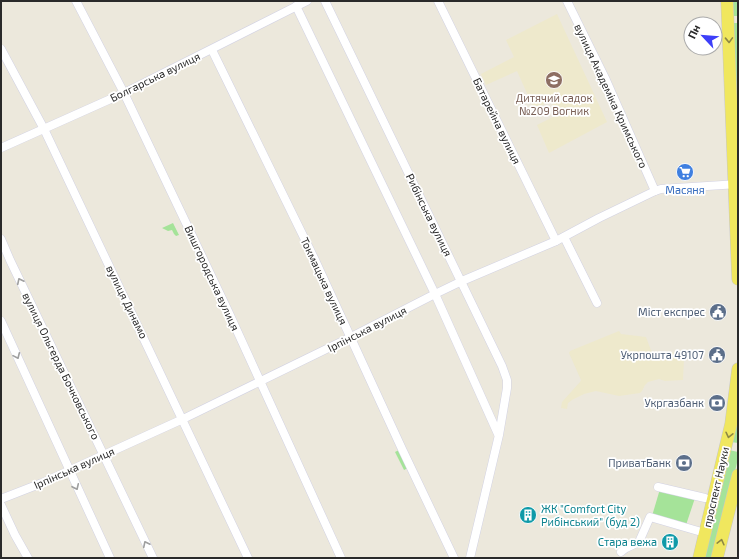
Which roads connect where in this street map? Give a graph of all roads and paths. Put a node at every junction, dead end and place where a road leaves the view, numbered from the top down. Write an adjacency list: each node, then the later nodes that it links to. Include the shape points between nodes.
1 (77, 1): 10 (street, Вишгородська вулиця)
2 (307, 1): 7 (street, Болгарська вулиця)
3 (325, 1): 18 (street, Рибінська вулиця)
4 (438, 1): 16 (street, Батарейна вулиця)
5 (567, 1): 14 (street, вулиця Академіка Кримського, via 606,80)
6 (727, 1): 13 (main road, one-way to 13)
7 (296, 6): 9 (street, Болгарська вулиця); 19 (street)
8 (1, 49): 11 (street, вулиця Динамо)
9 (212, 50): 10 (street, Болгарська вулиця); 22 (street, Токмацька вулиця)
10 (124, 93): 11 (street, Болгарська вулиця); 24 (street, Вишгородська вулиця)
11 (44, 129): 12 (street, Болгарська вулиця); 25 (street, вулиця Динамо)
12 (1, 148)
13 (736, 184): 14 (street, Ірпінська вулиця); 17 (main road)
14 (655, 191): 16 (street, Ірпінська вулиця)
15 (1, 239): 27 (street, вулиця Ольгерда Бочковського, one-way to 15)
16 (560, 239): 18 (street, Ірпінська вулиця); 20 (street, Батарейна вулиця)
17 (738, 279)
18 (462, 281): 19 (street, Ірпінська вулиця); 26 (street, Рибінська вулиця, via 507,380)
19 (435, 294): 22 (street, Ірпінська вулиця); 26 (street)
20 (597, 303)
21 (1, 321): 28 (street, one-way to 28)
22 (351, 337): 24 (street, Ірпінська вулиця); 41 (street, Токмацька вулиця)
23 (738, 369): 34 (main road, проспект Науки, one-way to 34, via 731,424)
24 (260, 382): 25 (street, Ірпінська вулиця); 40 (street, Вишгородська вулиця)
25 (183, 420): 27 (street, Ірпінська вулиця); 39 (street, вулиця Динамо)
26 (499, 435): 42 (street, Рибінська вулиця)
27 (103, 455): 28 (street, Ірпінська вулиця); 38 (street, вулиця Ольгерда Бочковського, one-way to 27)
28 (69, 471): 32 (street, Ірпінська вулиця); 37 (street, one-way to 37)
29 (738, 475): 44 (main road, проспект Науки, one-way to 29)
30 (658, 487): 31 (street)
31 (704, 498)
32 (1, 499)
33 (1, 505): 36 (street)
34 (706, 532): 35 (street, via 650,517 639,542); 43 (main road, проспект Науки)
35 (621, 552)
36 (28, 558)
37 (110, 558)
38 (153, 558)
39 (248, 558)
40 (341, 558)
41 (454, 558)
42 (470, 558)
43 (699, 558)
44 (717, 558)

